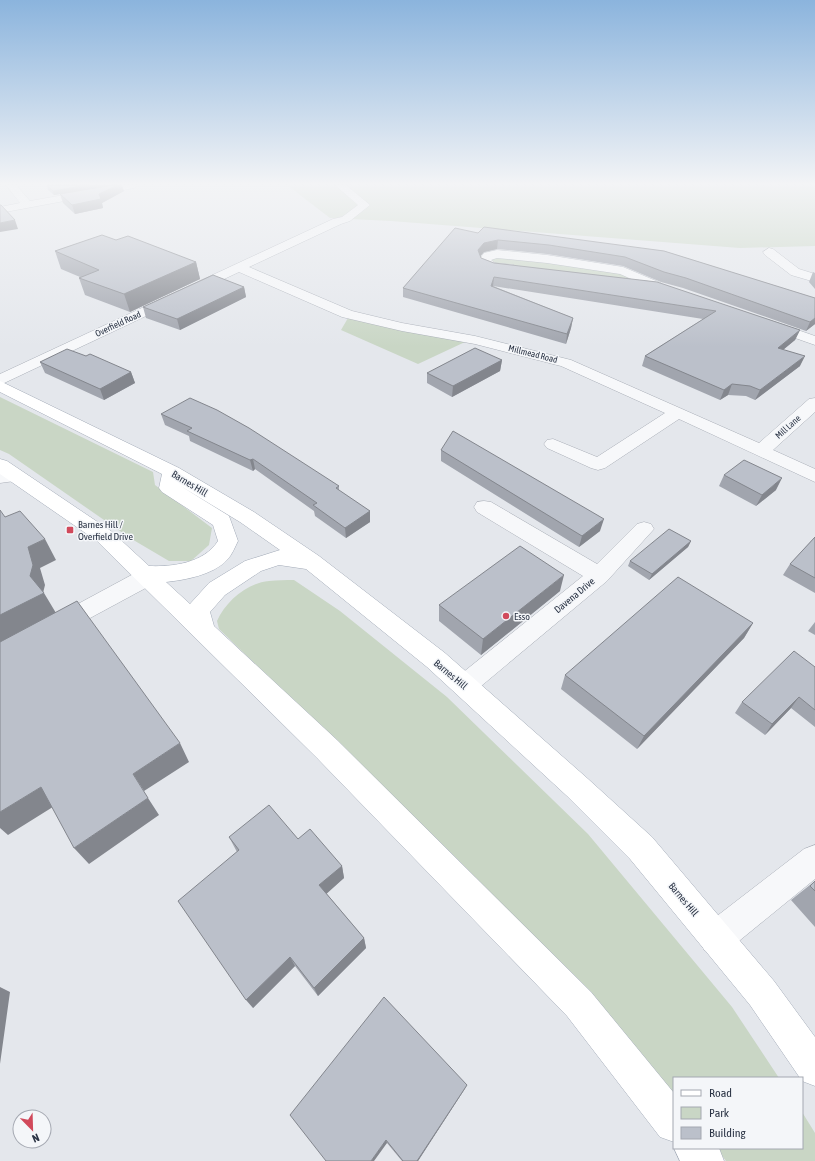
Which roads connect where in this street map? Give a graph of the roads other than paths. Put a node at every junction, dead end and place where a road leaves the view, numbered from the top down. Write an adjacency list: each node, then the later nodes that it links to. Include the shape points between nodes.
1 (301, 239): 3 (street, Overfield Road)
2 (769, 252): 6 (street, via 795,272)
3 (240, 268): 11 (street, Overfield Road); 14 (street, Millmead Road, via 347,314 475,340 566,363)
4 (524, 270): 7 (street, via 493,266 484,260 497,254 547,259 622,271)
5 (586, 278): 7 (street)
6 (815, 278)
7 (656, 286): 8 (street)
8 (670, 290)
9 (757, 320): 10 (street)
10 (815, 341)
11 (0, 380)
12 (0, 386): 17 (main road, Barnes Hill)
13 (815, 402): 16 (street, Mill Lane)
14 (678, 412): 15 (street, via 598,464); 16 (street, Millmead Road)
15 (553, 444)
16 (761, 451): 19 (street, Millmead Road)
17 (172, 472): 22 (main road, Barnes Hill, via 248,517); 24 (main road, via 169,488 222,522 228,541 219,556 196,568)
18 (5, 473): 24 (main road, via 104,536)
19 (815, 476)
20 (484, 507): 23 (street, Davena Drive)
21 (644, 529): 23 (street)
22 (311, 562): 25 (main road, via 278,557 253,566 217,590 198,610); 27 (main road, Barnes Hill)
23 (599, 575): 27 (street, Davena Drive)
24 (146, 576): 25 (main road); 26 (street)
25 (203, 630): 31 (main road, via 327,749 579,1004)
26 (42, 633)
27 (465, 685): 29 (main road, Barnes Hill, via 641,848)
28 (815, 860): 29 (street)
29 (716, 938): 30 (main road, Barnes Hill, via 762,993)
30 (815, 1068)
31 (673, 1122)
32 (695, 1149): 33 (main road)
33 (704, 1161)

